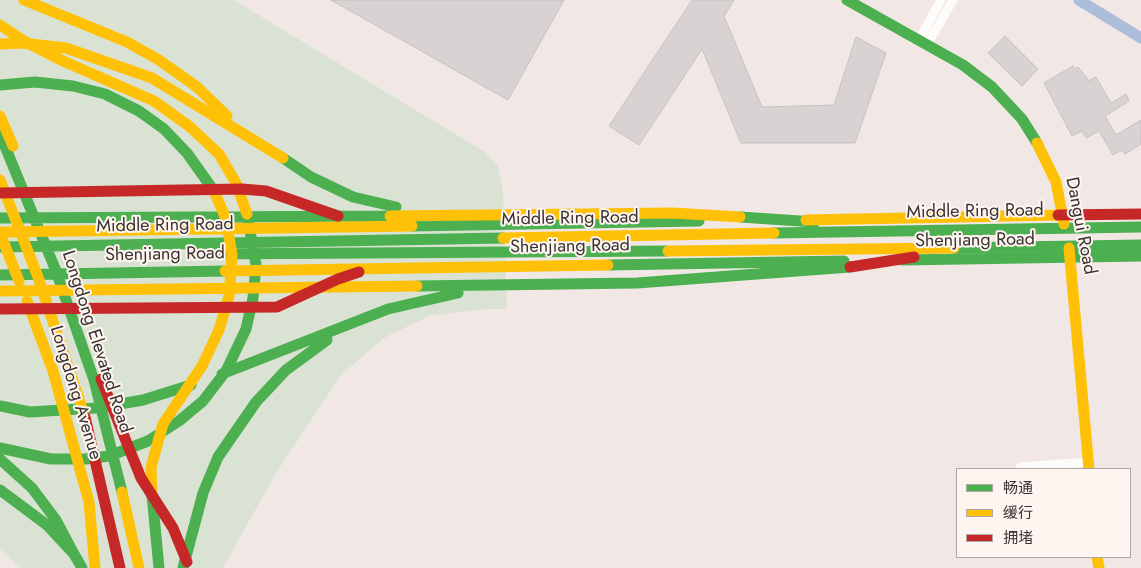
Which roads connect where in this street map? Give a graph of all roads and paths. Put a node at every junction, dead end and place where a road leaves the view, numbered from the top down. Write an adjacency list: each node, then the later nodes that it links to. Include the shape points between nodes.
1 (24, 0): 11 (main road, via 127,42 159,60 197,87)
2 (847, 0): 7 (main road, Dangui Road)
3 (858, 0): 7 (main road, Dangui Road)
4 (941, 0): 7 (street)
5 (953, 0): 7 (street)
6 (0, 25): 42 (main road, via 62,61 154,101 189,126 219,154 236,183 250,220 256,265 253,298 237,350 203,401 179,421 148,441 109,456 51,459)
7 (924, 40): 18 (main road, Dangui Road, via 981,71 1012,97 1028,116 1060,174)
8 (0, 44): 11 (main road, via 66,48 118,64 152,78)
9 (0, 85): 52 (main road, via 35,82 74,86 105,94 139,111 164,129 187,153 210,183 226,219 232,255 229,296 202,366 163,424 151,467)
10 (0, 116): 14 (main road, Longdong Avenue)
11 (245, 133): 16 (main road, via 311,177 353,197 390,207)
12 (0, 134): 51 (main road, Longdong Elevated Road, via 22,181 94,380)
13 (0, 180): 50 (main road, Longdong Elevated Road, via 76,386)
14 (32, 192): 15 (main road); 20 (main road, via 266,191); 24 (main road, Longdong Avenue)
15 (0, 193)
16 (443, 214): 19 (main road); 22 (main road, via 673,213)
17 (1141, 214): 18 (main road, Shenjiang Road)
18 (1066, 215): 20 (main road, Shenjiang Road); 30 (main road, Dangui Road)
19 (0, 218)
20 (364, 226): 24 (main road, Shenjiang Road)
21 (1141, 227): 22 (main road, Middle Ring Road)
22 (911, 230): 26 (main road, Middle Ring Road)
23 (0, 232): 24 (main road, Shenjiang Road); 34 (main road, Longdong Avenue)
24 (47, 232): 32 (main road, Longdong Avenue)
25 (1141, 245): 27 (main road, Middle Ring Road)
26 (0, 247)
27 (961, 248): 29 (main road, Middle Ring Road, via 142,254); 35 (main road, via 837,269 637,283)
28 (1141, 256): 30 (main road, Shenjiang Road)
29 (0, 258)
30 (1074, 258): 31 (main road, Shenjiang Road); 45 (main road, Dangui Road)
31 (398, 267): 32 (main road, Shenjiang Road); 39 (main road, via 364,270 277,308)
32 (63, 274): 34 (main road, Shenjiang Road); 39 (main road, Longdong Avenue)
33 (0, 275): 34 (main road, Shenjiang Road)
34 (16, 275): 38 (main road, Longdong Avenue)
35 (506, 285): 36 (main road); 40 (main road, via 420,301)
36 (0, 292)
37 (0, 308): 38 (main road)
38 (29, 308): 39 (main road); 49 (main road, Longdong Avenue, via 53,372 89,502)
39 (75, 308): 53 (main road, Longdong Avenue, via 140,478 173,528 186,561)
40 (358, 320): 41 (main road, via 203,381 143,400 59,412 30,412); 53 (main road, via 286,370 237,428 218,457 203,493)
41 (0, 406)
42 (0, 448)
43 (0, 459): 47 (main road, via 36,494 56,520)
44 (1020, 467): 45 (street)
45 (1092, 467)
46 (0, 490): 47 (main road, via 47,525)
47 (74, 554): 48 (main road)
48 (82, 568)
49 (95, 568)
50 (120, 568)
51 (139, 568)
52 (159, 568)
53 (185, 568)

